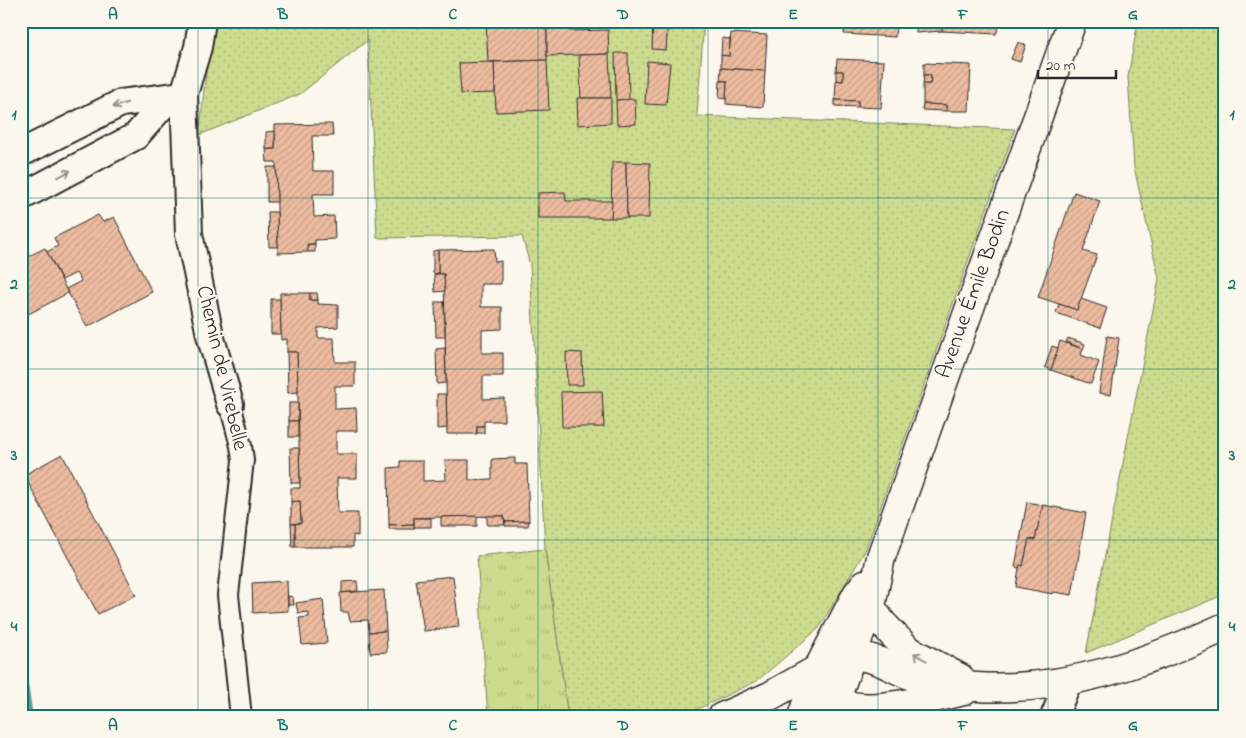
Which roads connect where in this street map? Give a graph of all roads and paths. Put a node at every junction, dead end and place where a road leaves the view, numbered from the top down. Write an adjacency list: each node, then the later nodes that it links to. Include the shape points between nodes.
1 (202, 21): 3 (street, Chemin de Virebelle, via 198,47)
2 (1072, 21): 7 (main road, Avenue Émile Bodin)
3 (176, 96): 4 (street, one-way to 4, via 121,103); 5 (street, one-way to 3, via 136,136); 6 (street, Chemin de Virebelle, via 189,234 210,335)
4 (21, 153)
5 (21, 197)
6 (230, 404): 16 (street, Chemin de Virebelle, via 243,460 228,595)
7 (878, 566): 8 (main road, Avenue Émile Bodin); 11 (main road, Avenue Émile Bodin, via 857,594)
8 (870, 606): 10 (main road, Avenue Émile Bodin); 13 (main road, one-way to 8, via 908,650)
9 (1225, 627): 12 (main road, via 1146,660)
10 (853, 656): 11 (main road); 13 (main road, via 870,658 918,678); 15 (main road, Avenue Émile Bodin)
11 (818, 669): 14 (main road); 15 (main road)
12 (1068, 682): 13 (main road); 18 (street)
13 (979, 687): 15 (main road, via 926,701)
14 (770, 696): 15 (main road, via 790,693); 17 (main road)
15 (829, 711)
16 (240, 717)
17 (722, 717)
18 (1054, 717)

